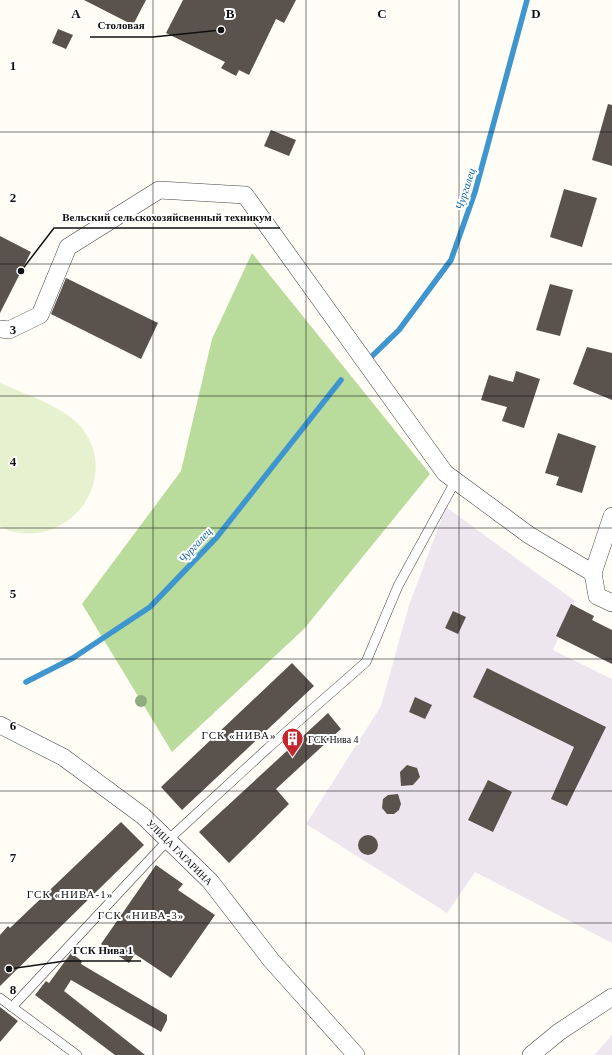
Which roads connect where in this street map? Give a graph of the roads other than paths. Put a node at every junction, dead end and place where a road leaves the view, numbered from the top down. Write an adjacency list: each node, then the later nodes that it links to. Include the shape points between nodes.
1 (0, 329): 2 (street, via 9,330 40,315 68,247 159,190 245,195 445,473)
2 (456, 480): 4 (street, via 528,535); 7 (lane, via 398,586 366,662)
3 (612, 516): 4 (street)
4 (593, 573): 5 (street, via 597,596)
5 (612, 603)
6 (0, 725): 7 (street, УЛИЦА ГАГАРИНА, via 63,757 143,816)
7 (169, 840): 10 (lane); 12 (street, УЛИЦА ГАГАРИНА, via 210,881 271,960)
8 (612, 997): 13 (street, via 559,1032)
9 (0, 998): 10 (lane)
10 (12, 1007): 11 (lane)
11 (77, 1055)
12 (356, 1055)
13 (531, 1055)

